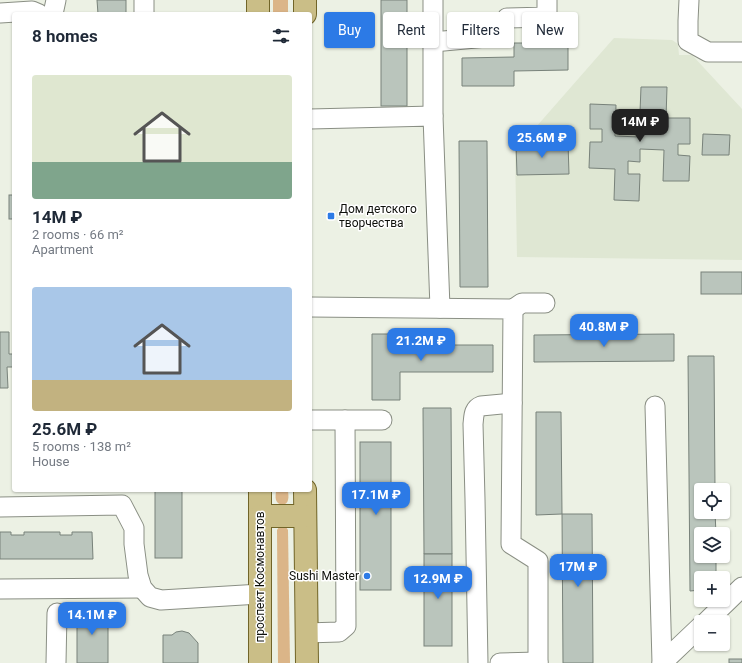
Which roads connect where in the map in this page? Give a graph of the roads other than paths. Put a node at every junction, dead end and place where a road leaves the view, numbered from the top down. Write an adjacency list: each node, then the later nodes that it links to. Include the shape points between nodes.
1 (56, 0): 11 (lane)
2 (144, 0): 12 (lane)
3 (258, 0): 13 (main road)
4 (305, 0): 14 (main road)
5 (433, 0): 15 (lane)
6 (547, 0): 17 (lane, via 547,17 507,18 497,36)
7 (689, 0): 19 (lane, via 688,41 708,52)
8 (12, 12): 16 (lane)
9 (16, 12): 10 (lane)
10 (34, 12)
11 (54, 12)
12 (144, 12)
13 (258, 12)
14 (305, 12)
15 (433, 12)
16 (0, 13)
17 (439, 41)
18 (433, 48): 20 (lane)
19 (742, 52)
20 (434, 116): 21 (lane); 24 (lane)
21 (312, 119)
22 (545, 303): 25 (lane, via 522,303)
23 (312, 307): 24 (lane)
24 (440, 308): 25 (lane)
25 (513, 309): 26 (lane)
26 (512, 402): 48 (lane, via 477,407 474,412); 50 (lane, via 511,544 538,561)
27 (655, 406): 51 (lane)
28 (312, 420): 29 (lane)
29 (346, 420): 30 (lane); 43 (lane, via 346,626 339,632)
30 (382, 420)
31 (260, 492): 35 (main road, проспект Космонавтов)
32 (305, 492): 36 (main road)
33 (122, 498): 34 (lane); 38 (lane, via 134,528 138,575)
34 (0, 507)
35 (260, 516): 36 (main road); 40 (main road, проспект Космонавтов)
36 (305, 516): 43 (main road)
37 (742, 587): 42 (lane)
38 (142, 588): 39 (lane); 40 (lane, via 150,596 161,600)
39 (0, 589)
40 (260, 594): 46 (main road, проспект Космонавтов)
41 (57, 613): 45 (lane)
42 (713, 615)
43 (306, 633): 47 (main road)
44 (694, 633): 51 (lane)
45 (56, 663)
46 (260, 663)
47 (307, 663)
48 (478, 663)
49 (500, 663): 50 (lane)
50 (538, 663)
51 (662, 663)

